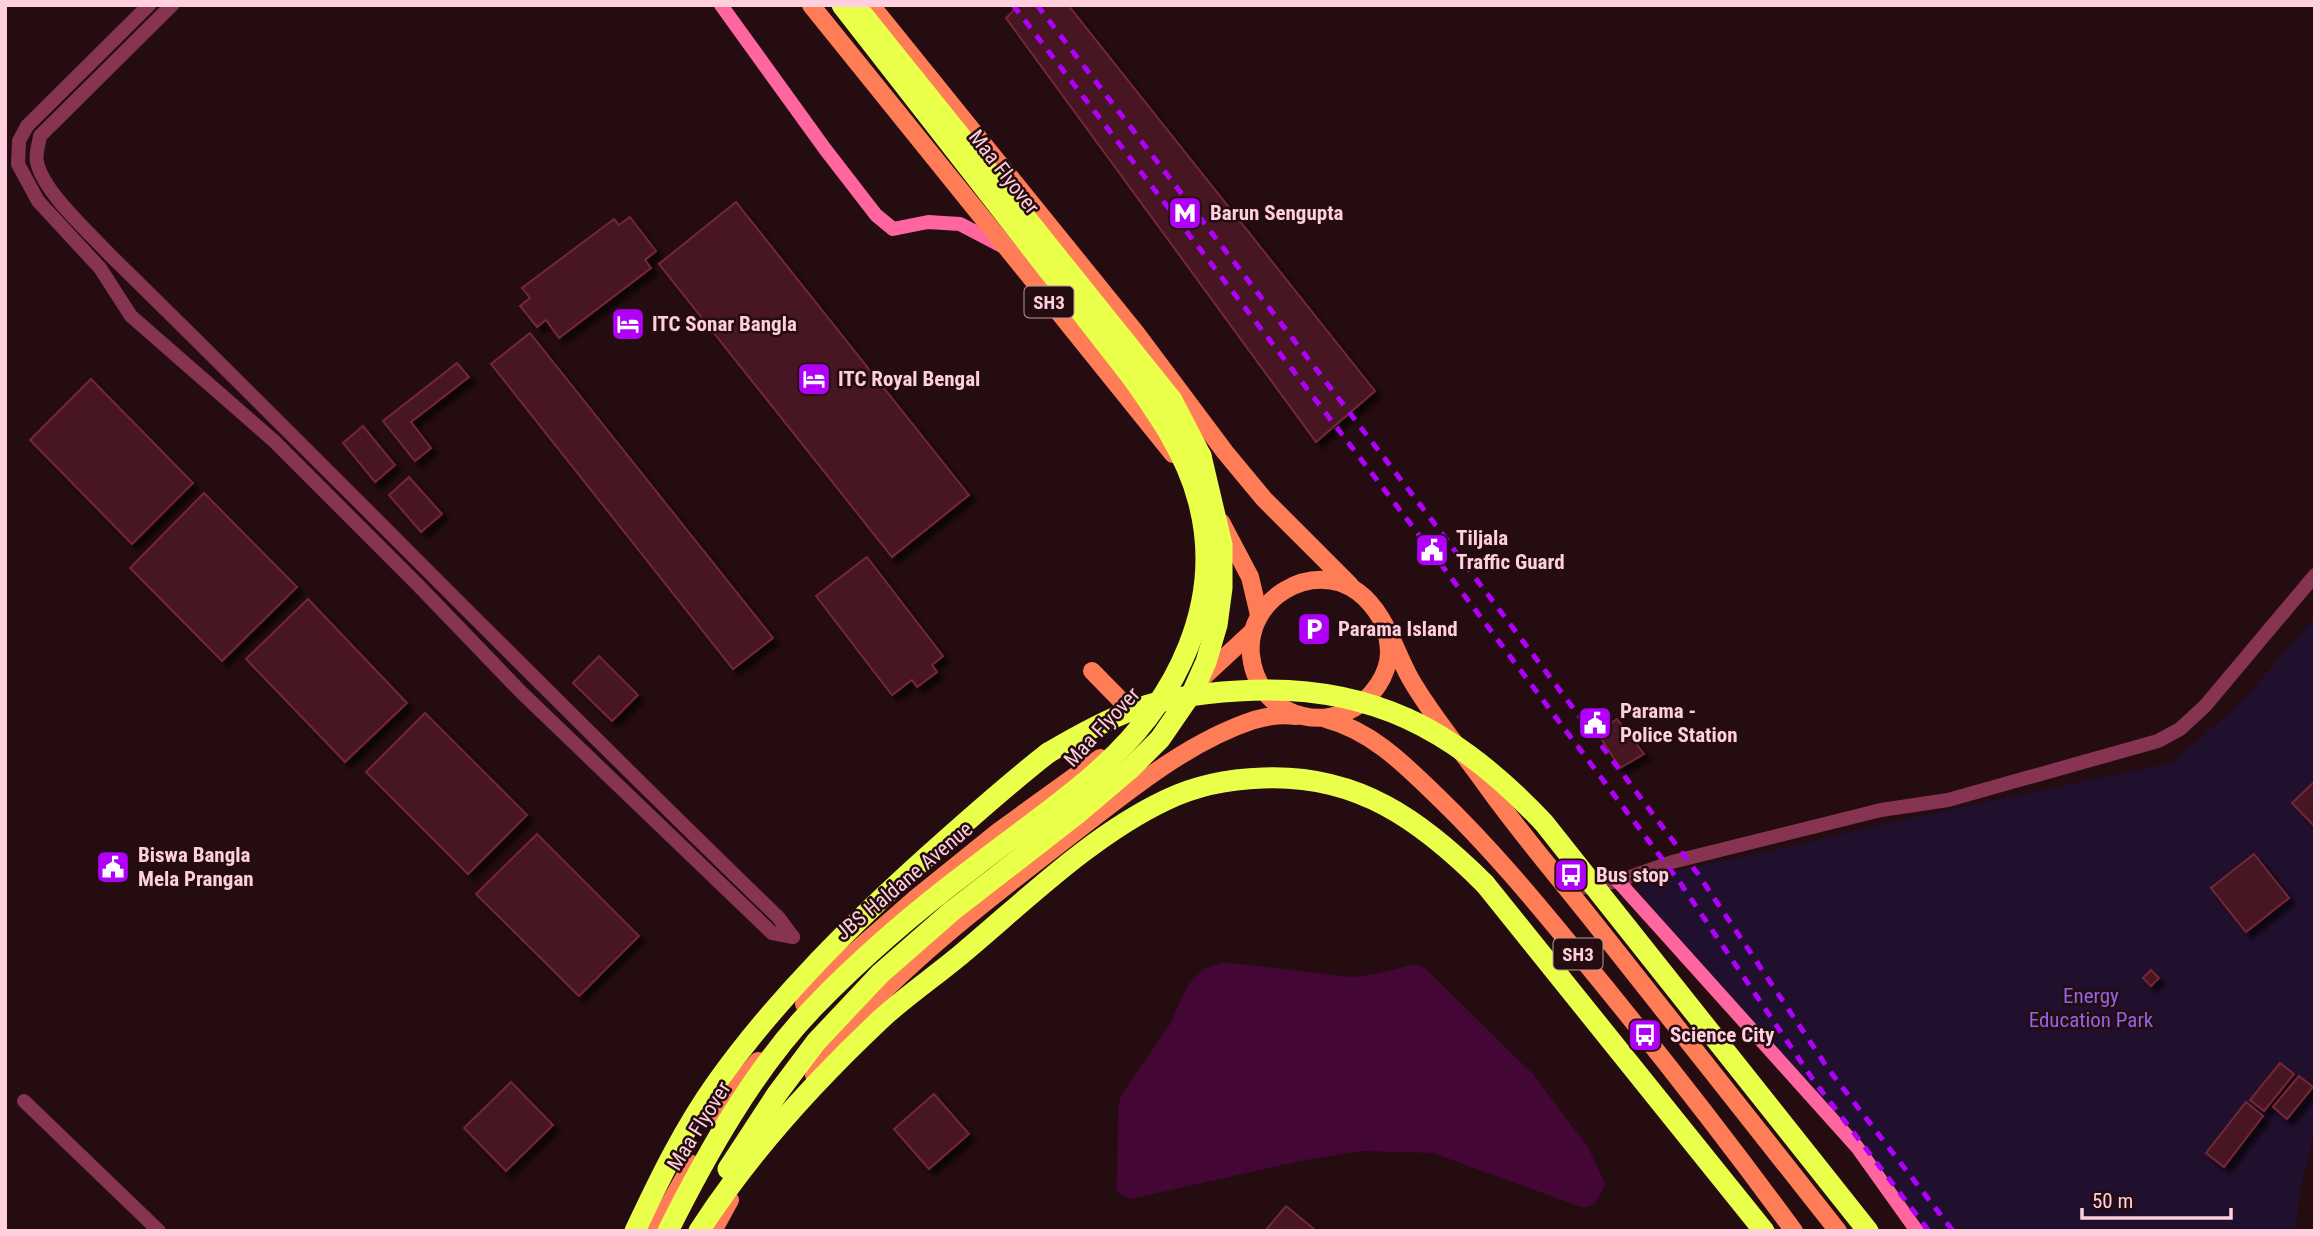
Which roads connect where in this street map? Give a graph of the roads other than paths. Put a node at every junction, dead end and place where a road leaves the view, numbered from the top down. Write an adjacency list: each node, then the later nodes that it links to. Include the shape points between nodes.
1 (149, 5): 9 (street, via 27,126 19,141)
2 (172, 5): 8 (street, via 40,136)
3 (721, 5): 11 (street, via 876,215 893,229 928,222 960,224)
4 (810, 5): 11 (main road, SH3)
5 (842, 5): 26 (highway, Maa Flyover, bridge, via 1157,412 1198,499 1205,534 1202,596 1186,654 1153,712 1067,798 922,907 812,1009 773,1056 713,1146)
6 (855, 5): 27 (highway, Maa Flyover, bridge, via 1172,400 1201,456 1222,545 1222,587 1206,662 1193,691 1160,739 1077,814 918,940 816,1042 722,1178)
7 (871, 5): 13 (main road, SH3, via 1136,333 1225,452 1264,499)
8 (36, 159): 9 (street); 9 (street, via 51,192 111,256 778,917 793,937 772,933 522,693 274,441 131,316 100,268 38,201)
9 (18, 164): 10 (street)
10 (5, 174)
11 (1004, 246): 14 (main road, SH3, via 1197,484 1250,577)
12 (2315, 575): 20 (street, via 2205,706 2180,729 2158,741 1948,800 1881,810 1672,862)
13 (1356, 590): 14 (main road, via 1332,581 1307,581 1267,602); 15 (main road, SH3, via 1374,606)
14 (1256, 623): 17 (main road, SH3, via 1250,653 1255,675 1266,694 1282,708); 19 (main road, JBS Haldane Avenue, via 1193,687)
15 (1386, 628): 18 (main road, SH3, via 1389,653 1383,677 1369,698 1349,712); 21 (main road, SH3, via 1411,679)
16 (1092, 671): 19 (main road)
17 (1303, 717): 18 (main road, SH3); 28 (main road, via 1279,714 1254,720 1199,745 1129,791 944,936 877,998 838,1043 764,1145)
18 (1325, 719): 30 (main road, SH3, via 1347,724 1381,745 1506,866 1645,1035)
19 (1145, 725): 25 (main road, JBS Haldane Avenue, via 999,831 835,968 738,1084)
20 (1618, 881): 21 (street); 33 (street, via 1857,1147)
21 (1569, 890): 31 (main road, SH3)
22 (24, 1101): 23 (street)
23 (159, 1231)
24 (635, 1231): 32 (highway, bridge, via 660,1177 715,1084 778,1005 885,895 1024,772 1088,730 1132,710 1210,693 1282,689 1374,705 1442,737 1494,773 1544,823)
25 (654, 1231)
26 (668, 1231)
27 (697, 1231): 29 (highway, bridge, via 742,1170 845,1054 1069,864 1167,799 1219,781 1276,777 1310,779 1361,793 1421,826 1458,857 1485,884)
28 (713, 1231)
29 (1764, 1231)
30 (1794, 1231)
31 (1838, 1231)
32 (1868, 1231)
33 (1917, 1231)

